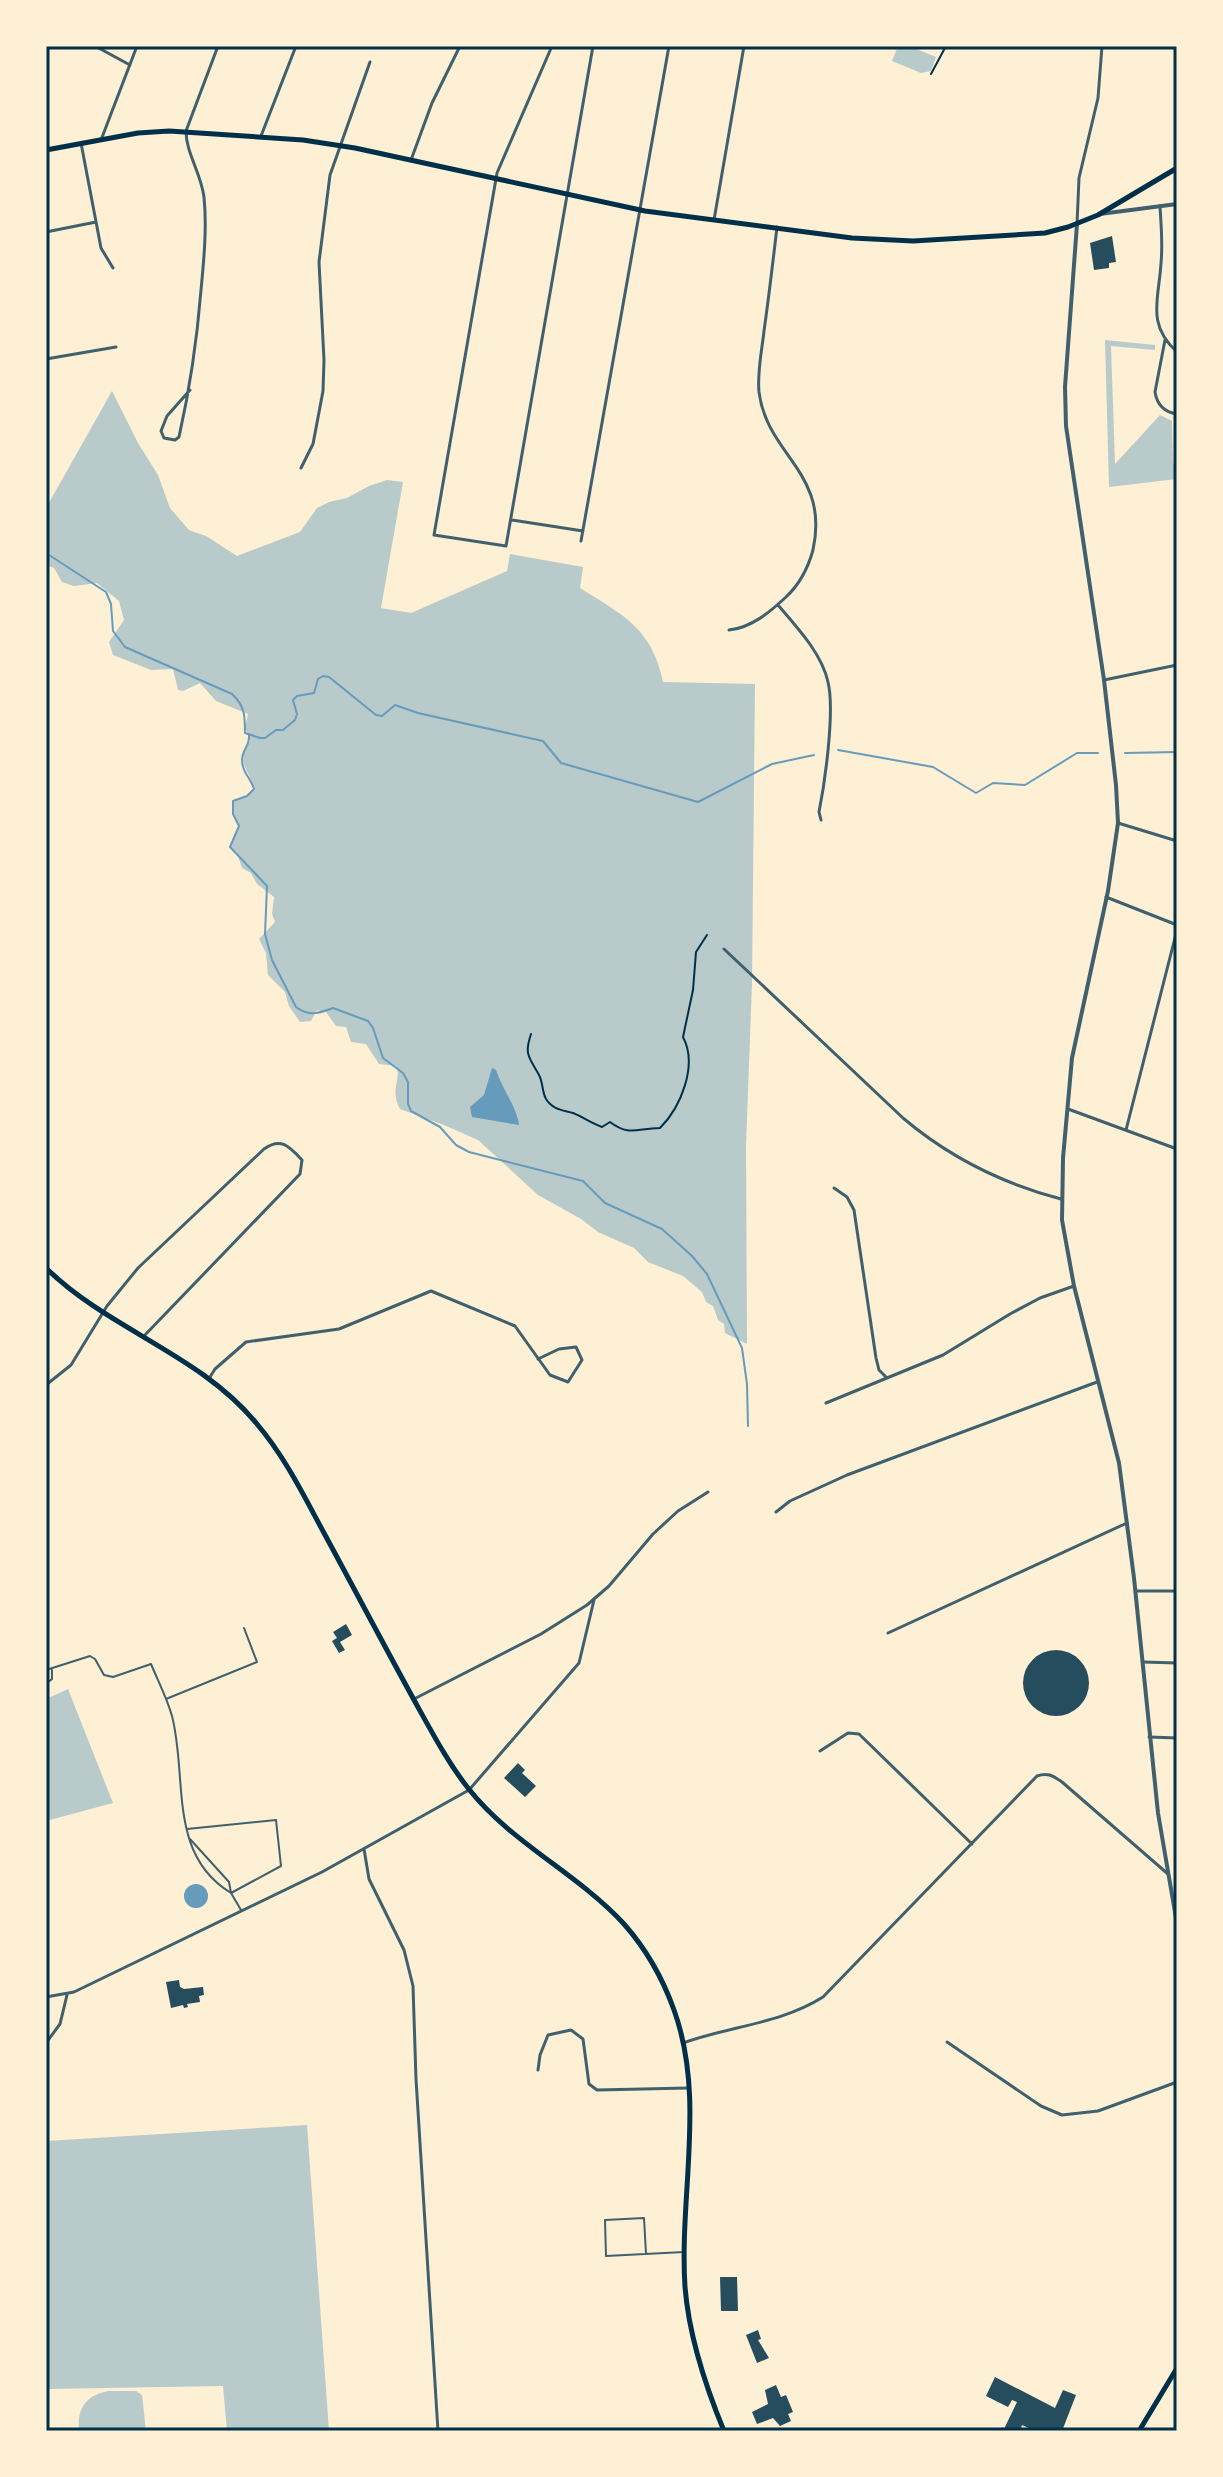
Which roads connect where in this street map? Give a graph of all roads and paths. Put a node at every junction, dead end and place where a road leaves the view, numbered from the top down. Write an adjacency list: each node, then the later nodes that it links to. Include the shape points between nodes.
1 (95, 46): 13 (street)
2 (137, 46): 13 (street)
3 (218, 46): 15 (street)
4 (296, 46): 16 (street)
5 (460, 46): 21 (street)
6 (552, 46): 23 (street)
7 (593, 46): 24 (street)
8 (669, 46): 27 (street)
9 (744, 46): 29 (street)
10 (946, 46): 14 (path)
11 (1102, 46): 31 (street, via 1098,98 1079,178)
12 (370, 62): 19 (street)
13 (130, 65): 17 (street)
14 (931, 74)
15 (186, 131): 16 (main road); 17 (main road); 39 (street, via 200,174 205,220)
16 (261, 136): 19 (main road)
17 (101, 140): 18 (main road)
18 (81, 143): 20 (main road); 30 (street)
19 (338, 145): 21 (main road); 41 (street, via 320,245 323,391 313,444)
20 (46, 150)
21 (411, 160): 23 (main road)
22 (1177, 168): 28 (main road)
23 (496, 178): 24 (main road); 42 (street, via 434,535 506,546)
24 (567, 195): 27 (main road); 42 (street)
25 (1177, 204): 26 (street)
26 (1160, 206): 28 (street); 35 (street, via 1155,308)
27 (639, 210): 29 (main road); 43 (street)
28 (1098, 215): 31 (main road)
29 (714, 220): 32 (main road)
30 (96, 222): 33 (street); 34 (street, via 103,254)
31 (1077, 224): 32 (main road, via 1045,233 913,241); 48 (street, via 1066,426)
32 (777, 227): 45 (street, via 759,389 764,413 808,487 817,517 808,567)
33 (46, 232)
34 (113, 268)
35 (1165, 340): 37 (street); 40 (street, via 1156,399 1164,410)
36 (116, 347): 38 (street)
37 (1177, 352)
38 (46, 359)
39 (190, 390): 39 (street, via 165,418 164,438 179,438)
40 (1177, 414)
41 (301, 468)
42 (510, 520): 43 (street)
43 (583, 531): 44 (street)
44 (581, 541)
45 (777, 605): 46 (street, via 749,625); 49 (street, via 815,653 828,681)
46 (729, 630)
47 (1177, 665): 48 (street)
48 (1104, 680): 50 (street)
49 (821, 820)
50 (1118, 823): 51 (street); 52 (street)
51 (1177, 841)
52 (1106, 897): 53 (street); 57 (street)
53 (1177, 928): 58 (street)
54 (707, 935): 56 (path, via 696,952 683,1037 691,1051 687,1083 660,1128 623,1132 610,1122 602,1127 554,1107 528,1057)
55 (724, 949): 61 (street, via 926,1137 1004,1180)
56 (531, 1034)
57 (1067, 1109): 58 (street); 61 (street)
58 (1126, 1130): 59 (street)
59 (1177, 1149)
60 (834, 1188): 68 (street, via 854,1210 876,1358)
61 (1061, 1199): 63 (street)
62 (46, 1268): 64 (main road)
63 (1074, 1286): 68 (street, via 1040,1298 943,1355); 69 (street)
64 (103, 1312): 65 (main road); 65 (street, via 138,1268 256,1156 276,1142 290,1147 302,1160 300,1174); 70 (street, via 71,1365)
65 (144, 1336): 67 (main road)
66 (538, 1359): 66 (street, via 550,1375 568,1382 582,1360 576,1347); 67 (street, via 515,1326 431,1291 339,1329 246,1342)
67 (210, 1377): 86 (main road, via 279,1452)
68 (887, 1378): 71 (street)
69 (1097, 1382): 73 (street, via 847,1475); 74 (street, via 1119,1463)
70 (46, 1385)
71 (826, 1403)
72 (708, 1492): 77 (street, via 653,1534)
73 (776, 1512)
74 (1127, 1523): 75 (street); 79 (street)
75 (1135, 1591): 76 (street); 80 (street)
76 (1177, 1591)
77 (594, 1600): 86 (street, via 541,1634); 90 (street, via 579,1663)
78 (244, 1628): 85 (lane, via 257,1662)
79 (888, 1633)
80 (1143, 1662): 81 (street); 87 (street)
81 (1177, 1663)
82 (51, 1669): 83 (lane); 84 (lane, via 52,1679); 85 (lane, via 90,1656 104,1675 113,1677 151,1664)
83 (46, 1670)
84 (46, 1684)
85 (165, 1699): 91 (lane, via 172,1716)
86 (414, 1699): 90 (main road)
87 (1149, 1737): 88 (street); 95 (street)
88 (1177, 1738)
89 (820, 1751): 93 (street, via 842,1735 859,1734)
90 (469, 1790): 94 (street); 103 (main road, via 625,1925 665,1986)
91 (186, 1829): 92 (lane); 96 (lane, via 276,1820 281,1866)
92 (189, 1839): 96 (lane, via 229,1882); 96 (lane, via 191,1850)
93 (972, 1844): 95 (street, via 1037,1776 1049,1774); 103 (street, via 823,1997 784,2017)
94 (364, 1849): 97 (street); 110 (street, via 369,1879 404,1950 413,1986)
95 (1168, 1874): 98 (street)
96 (231, 1893): 97 (lane)
97 (241, 1912): 99 (street)
98 (1177, 1924)
99 (67, 1995): 100 (street); 102 (street, via 60,2024)
100 (46, 1997)
101 (947, 2042): 105 (street, via 1062,2115 1098,2111)
102 (46, 2043)
103 (683, 2043): 106 (main road)
104 (538, 2070): 106 (street, via 548,2035 571,2030 583,2039 589,2084 597,2090)
105 (1177, 2082)
106 (688, 2088): 107 (main road)
107 (685, 2252): 108 (lane); 111 (main road, via 693,2341)
108 (646, 2254): 108 (lane, via 606,2256 605,2220 644,2218)
109 (1177, 2368): 112 (main road)
110 (438, 2431)
111 (724, 2431)
112 (1139, 2431)

